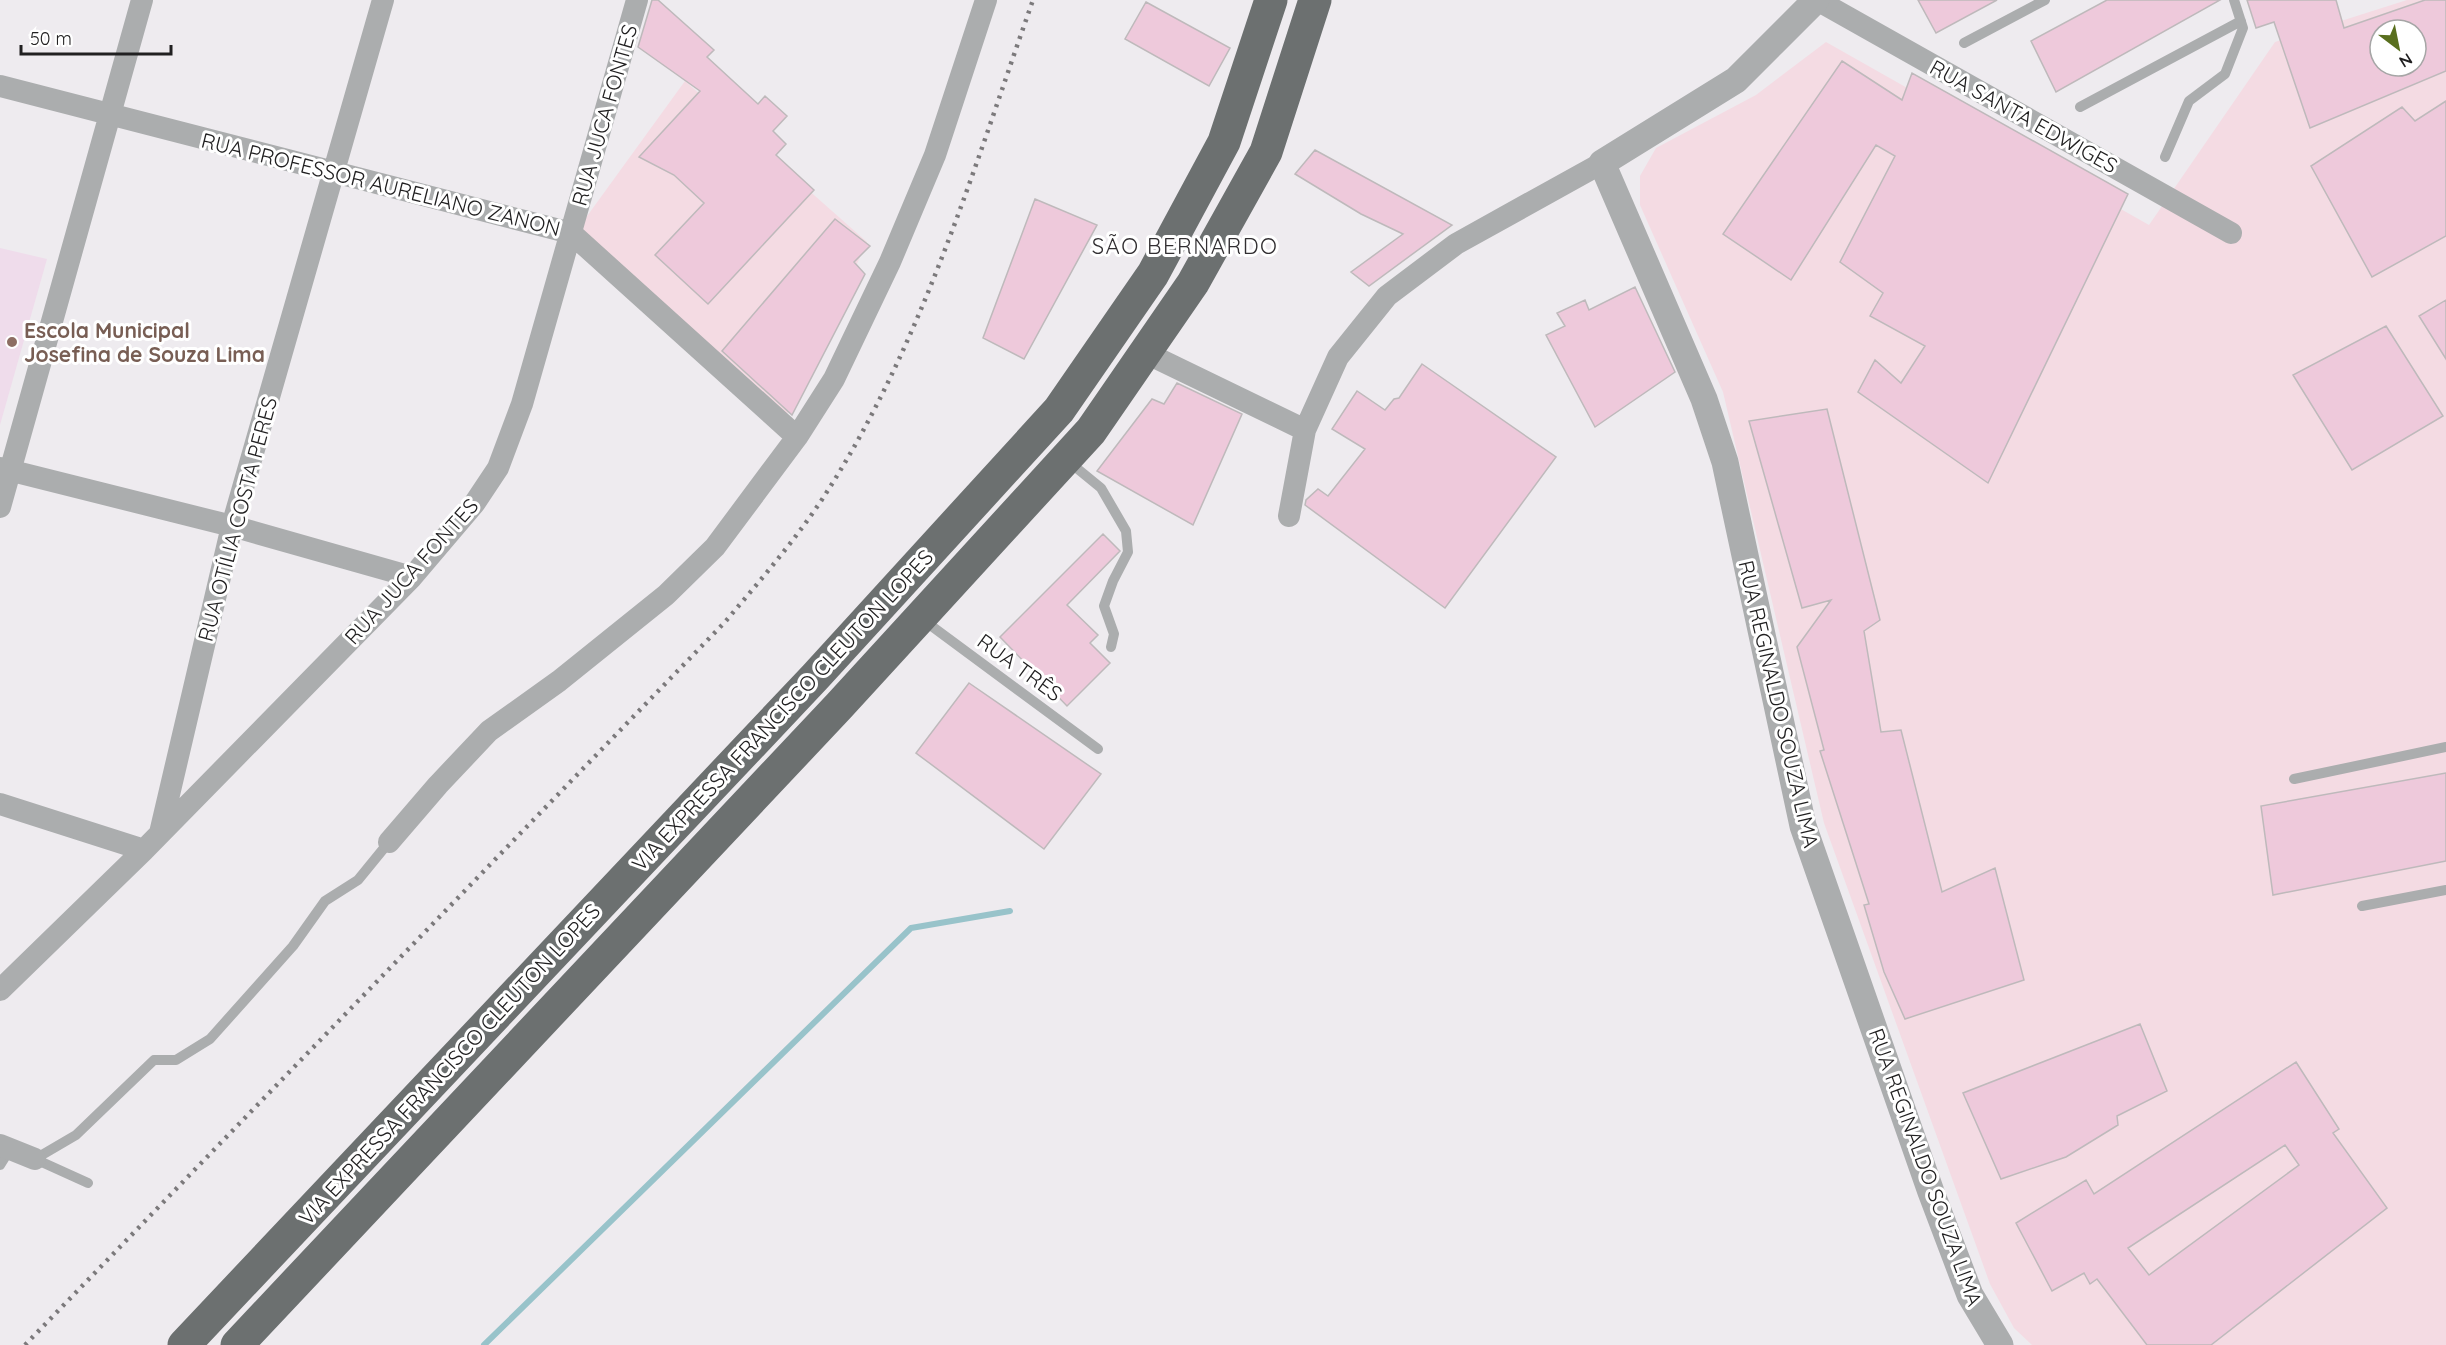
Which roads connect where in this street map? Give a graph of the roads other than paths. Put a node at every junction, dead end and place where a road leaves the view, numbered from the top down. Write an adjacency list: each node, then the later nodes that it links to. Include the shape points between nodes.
1 (142, 0): 14 (street)
2 (383, 0): 17 (street, RUA OTÍLIA COSTA PERES)
3 (637, 0): 19 (street, RUA JUCA FONTES)
4 (986, 0): 22 (street, via 935,156 890,262 834,379)
5 (1271, 0): 43 (highway, VIA EXPRESSA FRANCISCO CLEUTON LOPES, via 1224,142 1153,274 1059,410 815,677)
6 (1315, 0): 20 (highway, VIA EXPRESSA FRANCISCO CLEUTON LOPES, via 1266,152 1194,283)
7 (1816, 0): 16 (street, via 1736,80); 18 (street, RUA SANTA EDWIGES)
8 (2045, 0): 11 (lane)
9 (2234, 0): 10 (lane)
10 (2241, 21): 13 (lane); 15 (lane, via 2243,28 2224,74 2189,101)
11 (1964, 43)
12 (0, 86): 14 (street, RUA PROFESSOR AURELIANO ZANON)
13 (2080, 107)
14 (111, 115): 17 (street, RUA PROFESSOR AURELIANO ZANON); 24 (street)
15 (2165, 157)
16 (1602, 163): 21 (street, via 1456,244 1387,296 1338,357); 45 (street, RUA REGINALDO SOUZA LIMA, via 1704,399 1721,451 1803,826 1970,1295)
17 (333, 172): 19 (street, RUA PROFESSOR AURELIANO ZANON); 27 (street, RUA OTÍLIA COSTA PERES)
18 (2231, 232)
19 (571, 233): 22 (street, RUA PROFESSOR AURELIANO ZANON); 28 (street, RUA JUCA FONTES, via 522,404 498,468 474,504)
20 (1146, 353): 21 (street); 23 (highway, VIA EXPRESSA FRANCISCO CLEUTON LOPES, via 1091,432)
21 (1305, 430): 26 (street)
22 (797, 437): 36 (street, via 715,547 666,595 559,681 489,731)
23 (1066, 459): 29 (highway, VIA EXPRESSA FRANCISCO CLEUTON LOPES); 30 (lane, via 1101,488 1126,531 1128,552 1104,606 1114,633)
24 (5, 469): 25 (street); 27 (street)
25 (0, 507)
26 (1289, 516)
27 (232, 526): 28 (street); 35 (street, RUA OTÍLIA COSTA PERES)
28 (412, 577): 35 (street, RUA JUCA FONTES)
29 (919, 617): 32 (lane, RUA TRÊS); 44 (highway, VIA EXPRESSA FRANCISCO CLEUTON LOPES)
30 (1111, 646)
31 (2446, 747): 33 (lane)
32 (1098, 749)
33 (2294, 779)
34 (0, 804): 35 (street)
35 (152, 842): 39 (street, RUA JUCA FONTES)
36 (389, 842): 41 (lane, via 358,880 324,901 293,946 210,1039 176,1060 154,1060 76,1135)
37 (2446, 890): 38 (lane)
38 (2362, 906)
39 (0, 990)
40 (3, 1153): 41 (street)
41 (35, 1159): 42 (lane)
42 (88, 1183)
43 (184, 1345)
44 (237, 1345)
45 (2000, 1345)

